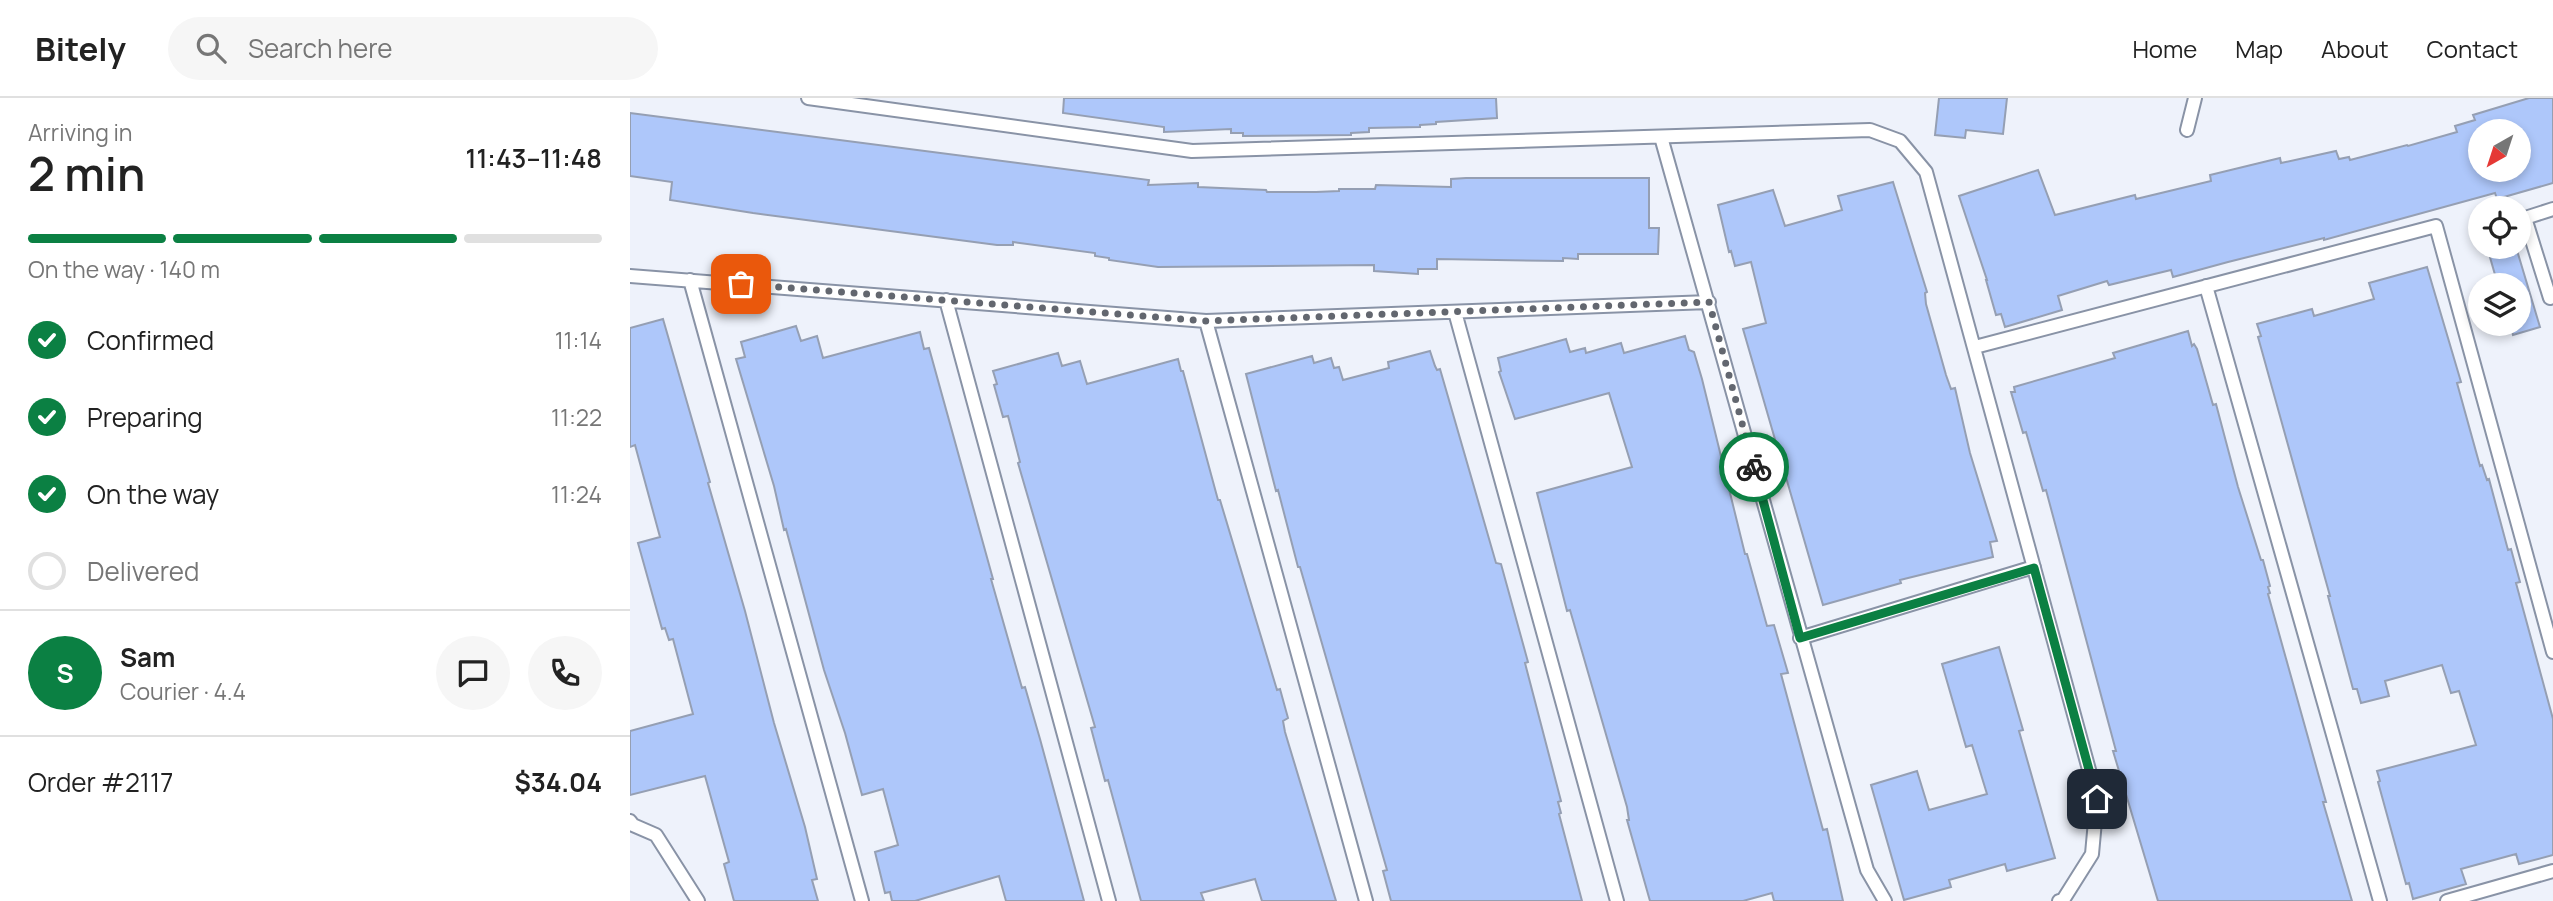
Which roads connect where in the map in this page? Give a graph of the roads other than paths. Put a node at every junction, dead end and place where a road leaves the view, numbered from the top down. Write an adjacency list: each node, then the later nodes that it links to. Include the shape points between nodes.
1 (808, 98): 4 (lane, via 1192,151)
2 (2195, 98): 3 (lane)
3 (2187, 130)
4 (1661, 137): 11 (lane); 14 (lane, via 1870,130 1900,141 1926,172)
5 (2553, 209): 9 (lane, via 2525,218)
6 (630, 276): 7 (lane)
7 (690, 280): 10 (lane); 21 (lane)
8 (2206, 286): 14 (lane); 17 (lane, via 2436,226); 27 (lane)
9 (2553, 297)
10 (946, 300): 13 (lane); 22 (lane)
11 (1709, 302): 12 (lane); 16 (lane)
12 (1455, 312): 13 (lane); 24 (lane)
13 (1206, 321): 23 (lane)
14 (1975, 347): 15 (lane)
15 (2034, 568): 16 (lane); 26 (lane, via 2097,799 2092,854)
16 (1800, 638): 25 (lane, via 1867,870)
17 (2553, 653)
18 (630, 821): 20 (lane, via 656,835)
19 (2553, 871): 28 (lane)
20 (698, 901)
21 (862, 901)
22 (1110, 901)
23 (1366, 901)
24 (1617, 901)
25 (1885, 901)
26 (2059, 901)
27 (2380, 901)
28 (2447, 901)

